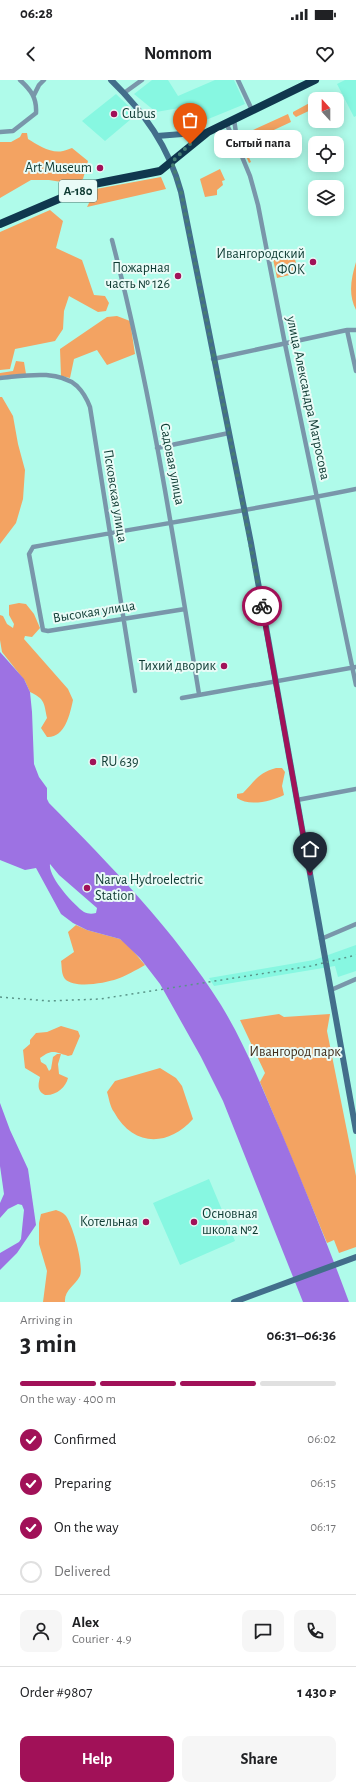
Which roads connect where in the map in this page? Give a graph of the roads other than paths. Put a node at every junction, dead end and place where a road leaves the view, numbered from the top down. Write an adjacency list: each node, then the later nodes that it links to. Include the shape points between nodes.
1 (20, 80): 8 (street)
2 (44, 80): 8 (street)
3 (142, 80): 7 (street)
4 (238, 80): 9 (street)
5 (315, 80): 9 (highway, А-180)
6 (113, 81): 7 (street)
7 (124, 93): 14 (street, via 145,116)
8 (34, 96): 12 (street, via 36,113 13,131)
9 (252, 110): 10 (highway, А-180)
10 (234, 119): 11 (highway, А-180); 15 (street, улица Александра Матросова)
11 (226, 123): 13 (highway, А-180); 15 (street)
12 (0, 132)
13 (208, 132): 14 (street); 16 (highway, А-180, via 190,144)
14 (157, 136): 16 (street)
15 (238, 148): 21 (street, улица Александра Матросова, via 256,193)
16 (172, 162): 17 (highway, А-180, via 155,172 94,184); 22 (street, via 181,192)
17 (0, 224)
18 (112, 240): 26 (street, Садовая улица)
19 (346, 330): 20 (street); 21 (street); 23 (street)
20 (356, 330)
21 (285, 344): 22 (street); 28 (street, улица Александра Матросова)
22 (213, 359): 25 (street)
23 (356, 371)
24 (0, 378): 31 (street, Псковская улица, via 46,375 74,384 83,392 90,407)
25 (229, 433): 26 (street); 29 (street)
26 (158, 448): 30 (street, Садовая улица)
27 (356, 489): 28 (street)
28 (318, 497): 29 (street); 34 (street, улица Александра Матросова)
29 (244, 511): 30 (street); 35 (street)
30 (172, 522): 31 (street); 32 (street, Садовая улица)
31 (110, 532): 33 (street, Псковская улица); 33 (street, Высокая улица, via 33,547 29,554 43,630)
32 (185, 609): 33 (street, Высокая улица); 38 (street, Садовая улица)
33 (122, 619): 37 (street, Псковская улица)
34 (354, 667): 35 (street); 36 (street, улица Александра Матросова)
35 (276, 681): 38 (street); 41 (street)
36 (356, 685)
37 (135, 691)
38 (199, 694): 39 (street)
39 (182, 698)
40 (356, 788): 41 (street)
41 (297, 800): 43 (street)
42 (356, 924): 43 (street)
43 (321, 939): 45 (street)
44 (356, 979): 45 (street)
45 (330, 990): 46 (street)
46 (356, 1131)
47 (356, 1257): 48 (street)
48 (234, 1302)

